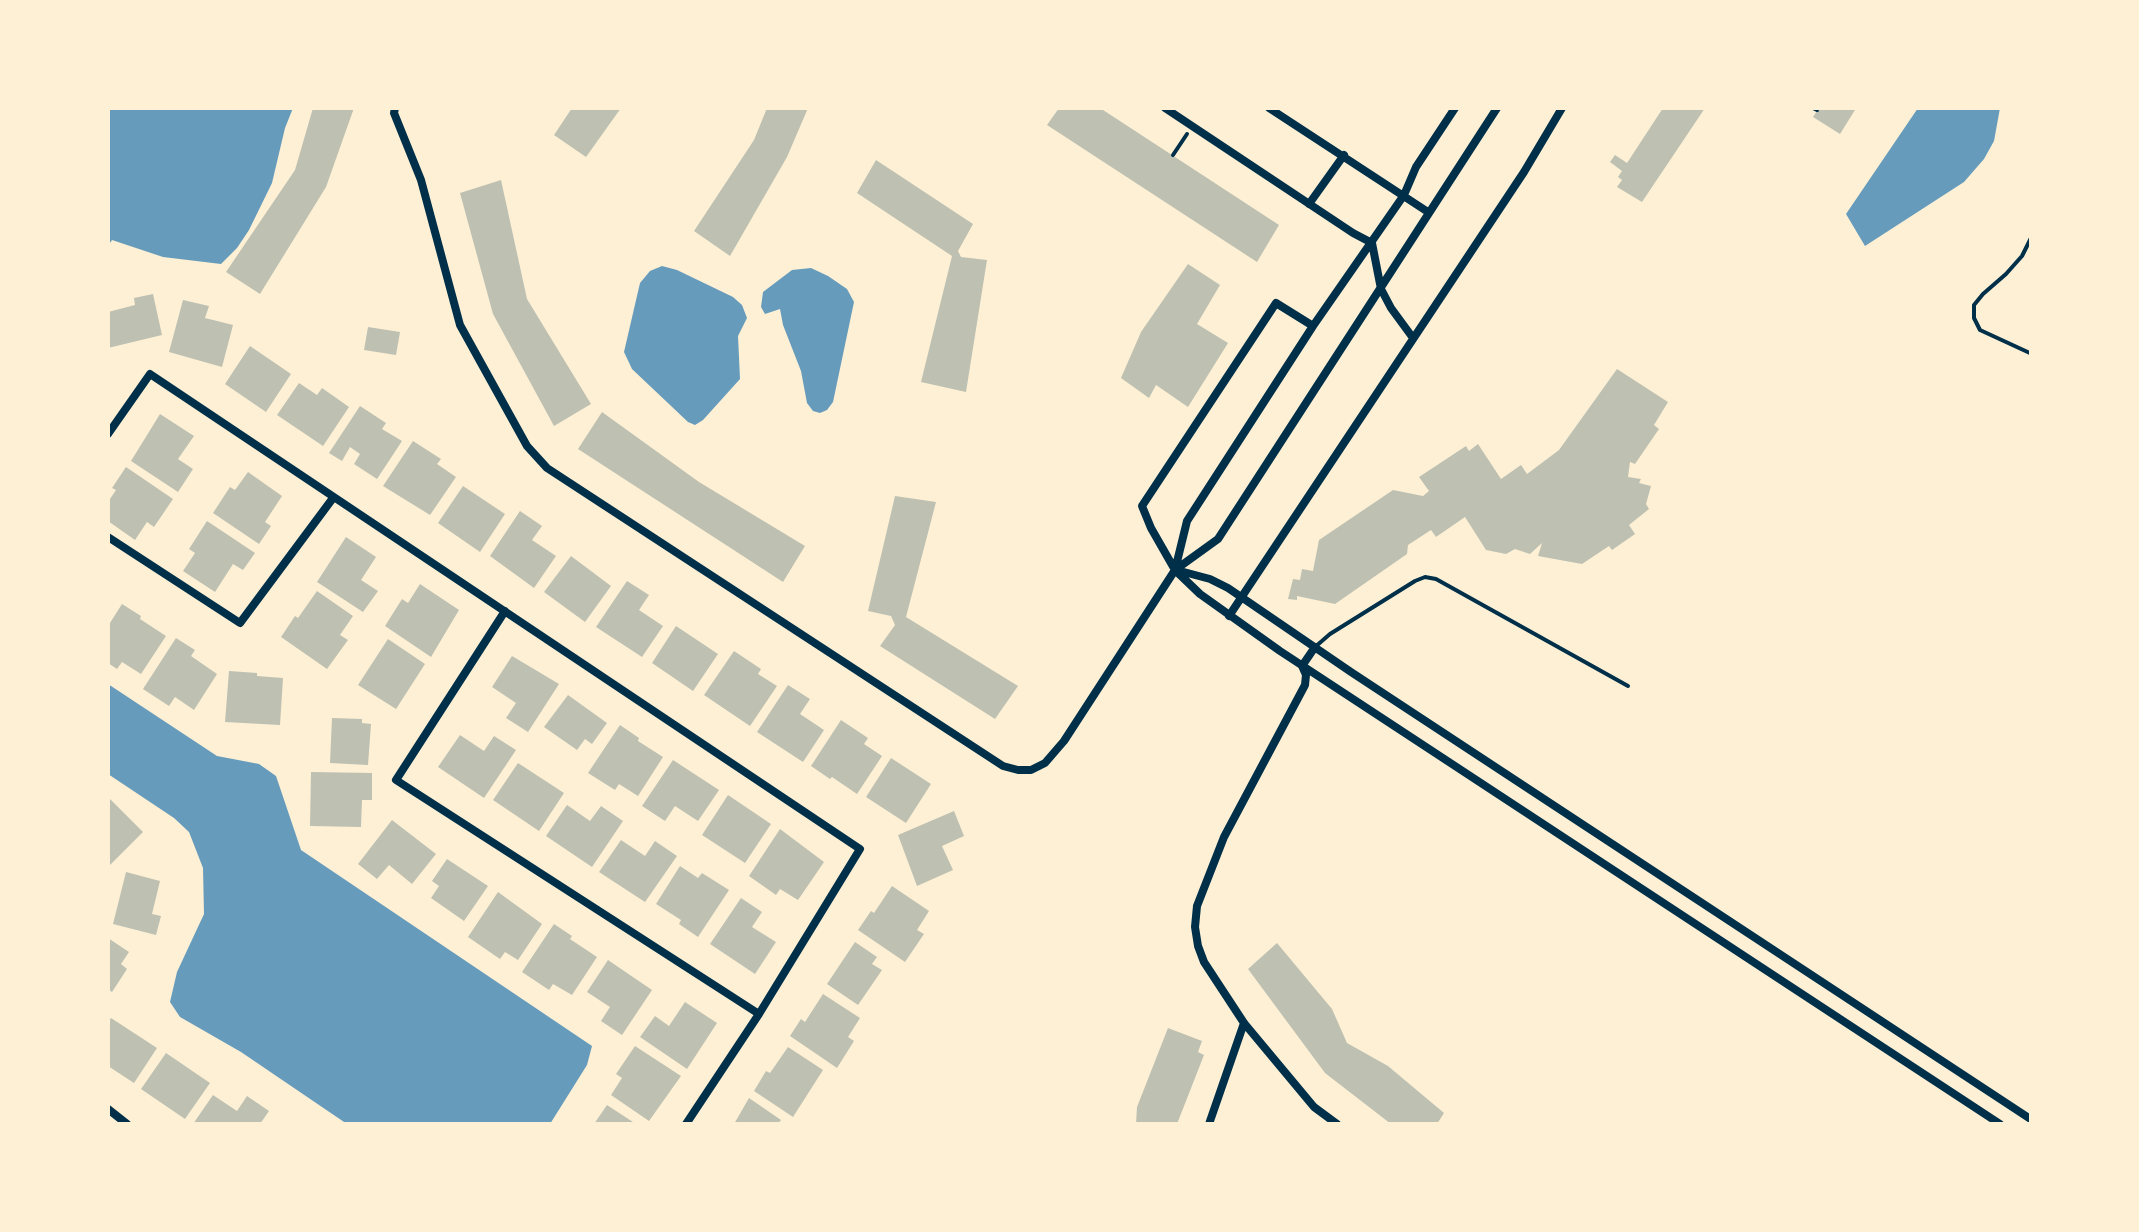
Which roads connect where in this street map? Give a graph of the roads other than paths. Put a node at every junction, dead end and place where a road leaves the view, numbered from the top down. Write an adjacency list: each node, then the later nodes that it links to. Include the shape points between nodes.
1 (395, 108): 18 (street, via 460,324 527,446 547,468 1003,766 1031,770 1045,763)
2 (1165, 108): 9 (street)
3 (1269, 108): 7 (street)
4 (1456, 108): 8 (street)
5 (1497, 108): 10 (street)
6 (1562, 108): 14 (street)
7 (1344, 156): 8 (street); 9 (street)
8 (1404, 194): 10 (street); 11 (street)
9 (1309, 204): 11 (street)
10 (1428, 212): 12 (street)
11 (1372, 242): 12 (street); 13 (street)
12 (1380, 289): 14 (street); 18 (street, via 1218,539)
13 (1314, 326): 18 (street, via 1187,521); 18 (street, via 1276,304 1142,506)
14 (1414, 338): 19 (street)
15 (108, 434): 16 (street, via 150,374)
16 (333, 498): 17 (street, via 240,623); 20 (street)
17 (108, 537)
18 (1176, 570): 19 (street); 21 (street)
19 (1241, 598): 21 (street); 22 (street)
20 (505, 611): 25 (street, via 860,849); 25 (street, via 396,780)
21 (1230, 616): 23 (street)
22 (1314, 646): 23 (street); 24 (lane, via 1415,581 1436,578); 28 (street)
23 (1302, 666): 26 (street, via 1305,686 1224,837 1197,906 1204,962); 33 (street)
24 (1628, 686)
25 (759, 1014): 30 (street)
26 (1244, 1023): 31 (street); 32 (street, via 1314,1107)
27 (108, 1109): 29 (street)
28 (2032, 1120)
29 (127, 1124)
30 (686, 1124)
31 (1209, 1124)
32 (1337, 1124)
33 (2000, 1124)

